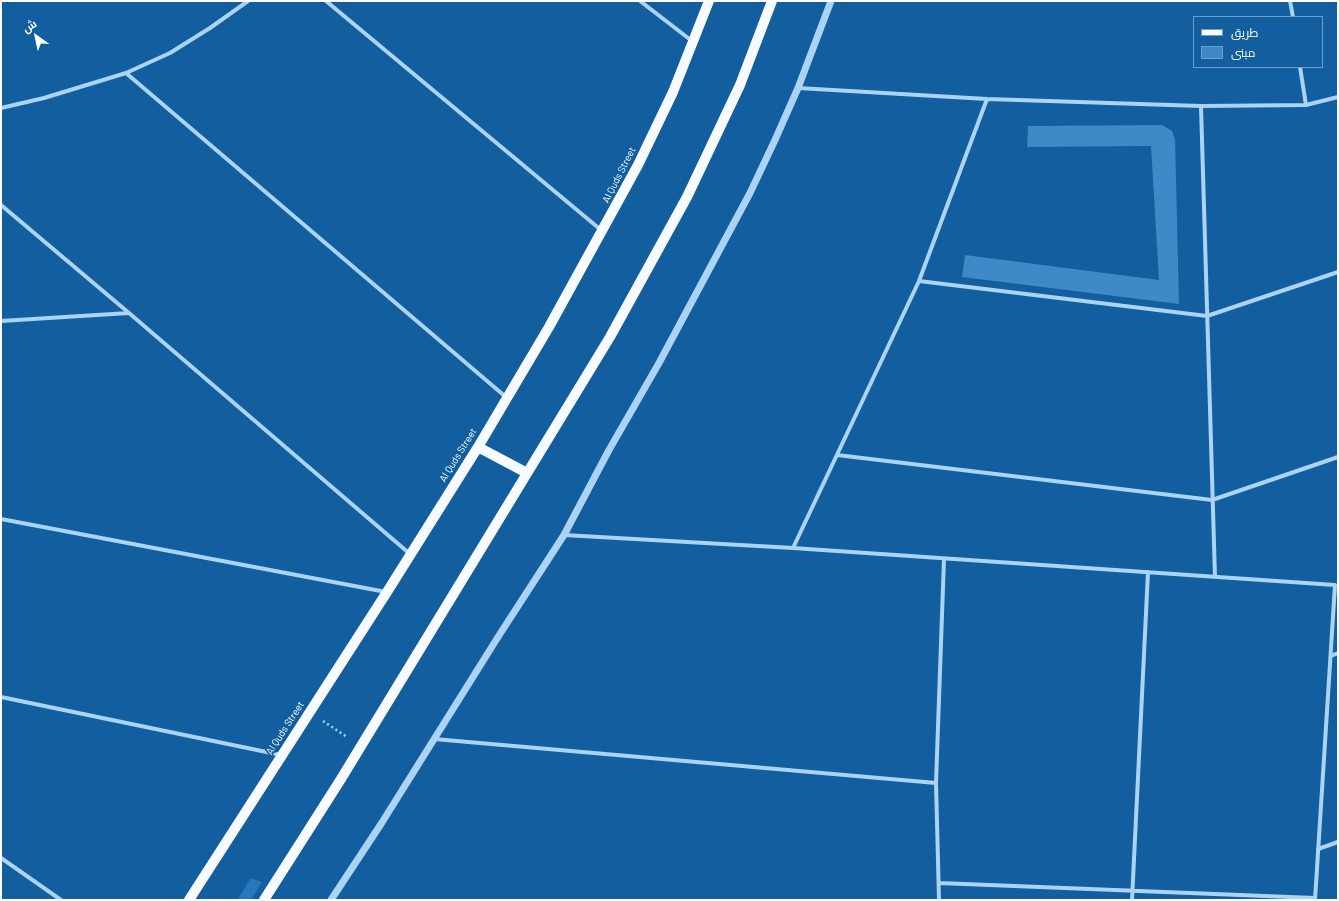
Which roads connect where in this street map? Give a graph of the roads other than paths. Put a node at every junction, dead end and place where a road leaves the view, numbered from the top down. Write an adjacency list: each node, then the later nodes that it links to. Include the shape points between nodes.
1 (248, 1): 11 (street, via 170,53)
2 (326, 1): 19 (street)
3 (640, 1): 9 (street)
4 (709, 1): 9 (main road, Al Quds Street)
5 (772, 1): 29 (main road, via 740,85 688,197 610,337)
6 (831, 1): 12 (street)
7 (1290, 1): 8 (street)
8 (1293, 16)
9 (693, 41): 19 (main road, Al Quds Street, via 667,105)
10 (1300, 68): 15 (street)
11 (126, 73): 17 (street); 25 (street)
12 (798, 88): 14 (street); 32 (street, via 746,200)
13 (1338, 97): 15 (street)
14 (987, 99): 16 (street); 21 (street)
15 (1306, 105): 16 (street)
16 (1201, 106): 23 (street)
17 (1, 108)
18 (1, 205): 22 (street)
19 (602, 232): 25 (main road, Al Quds Street)
20 (1338, 272): 23 (street)
21 (919, 281): 23 (street); 27 (street)
22 (129, 313): 24 (street); 34 (street)
23 (1207, 316): 30 (street)
24 (1, 321)
25 (507, 398): 26 (main road, Al Quds Street)
26 (478, 446): 29 (main road); 34 (main road, Al Quds Street)
27 (837, 455): 30 (street); 33 (street)
28 (1338, 457): 30 (street)
29 (527, 473): 53 (main road)
30 (1212, 500): 37 (street)
31 (1, 519): 38 (street)
32 (564, 535): 33 (street); 42 (street)
33 (793, 548): 35 (street)
34 (411, 554): 38 (main road, Al Quds Street)
35 (944, 559): 36 (street); 44 (street)
36 (1148, 572): 37 (street); 49 (street)
37 (1215, 577): 40 (street, via 1335,585)
38 (387, 592): 43 (main road, Al Quds Street)
39 (1338, 653): 40 (street)
40 (1331, 656): 46 (street)
41 (1, 697): 43 (street)
42 (434, 739): 44 (street); 54 (street)
43 (282, 755): 52 (main road, Al Quds Street)
44 (936, 783): 48 (street)
45 (1338, 842): 46 (street)
46 (1318, 849): 50 (street)
47 (1, 858): 51 (street)
48 (939, 883): 49 (street); 55 (street)
49 (1133, 890): 50 (street); 56 (street)
50 (1315, 899)
51 (61, 900)
52 (189, 900)
53 (264, 900)
54 (331, 900)
55 (939, 900)
56 (1132, 900)

